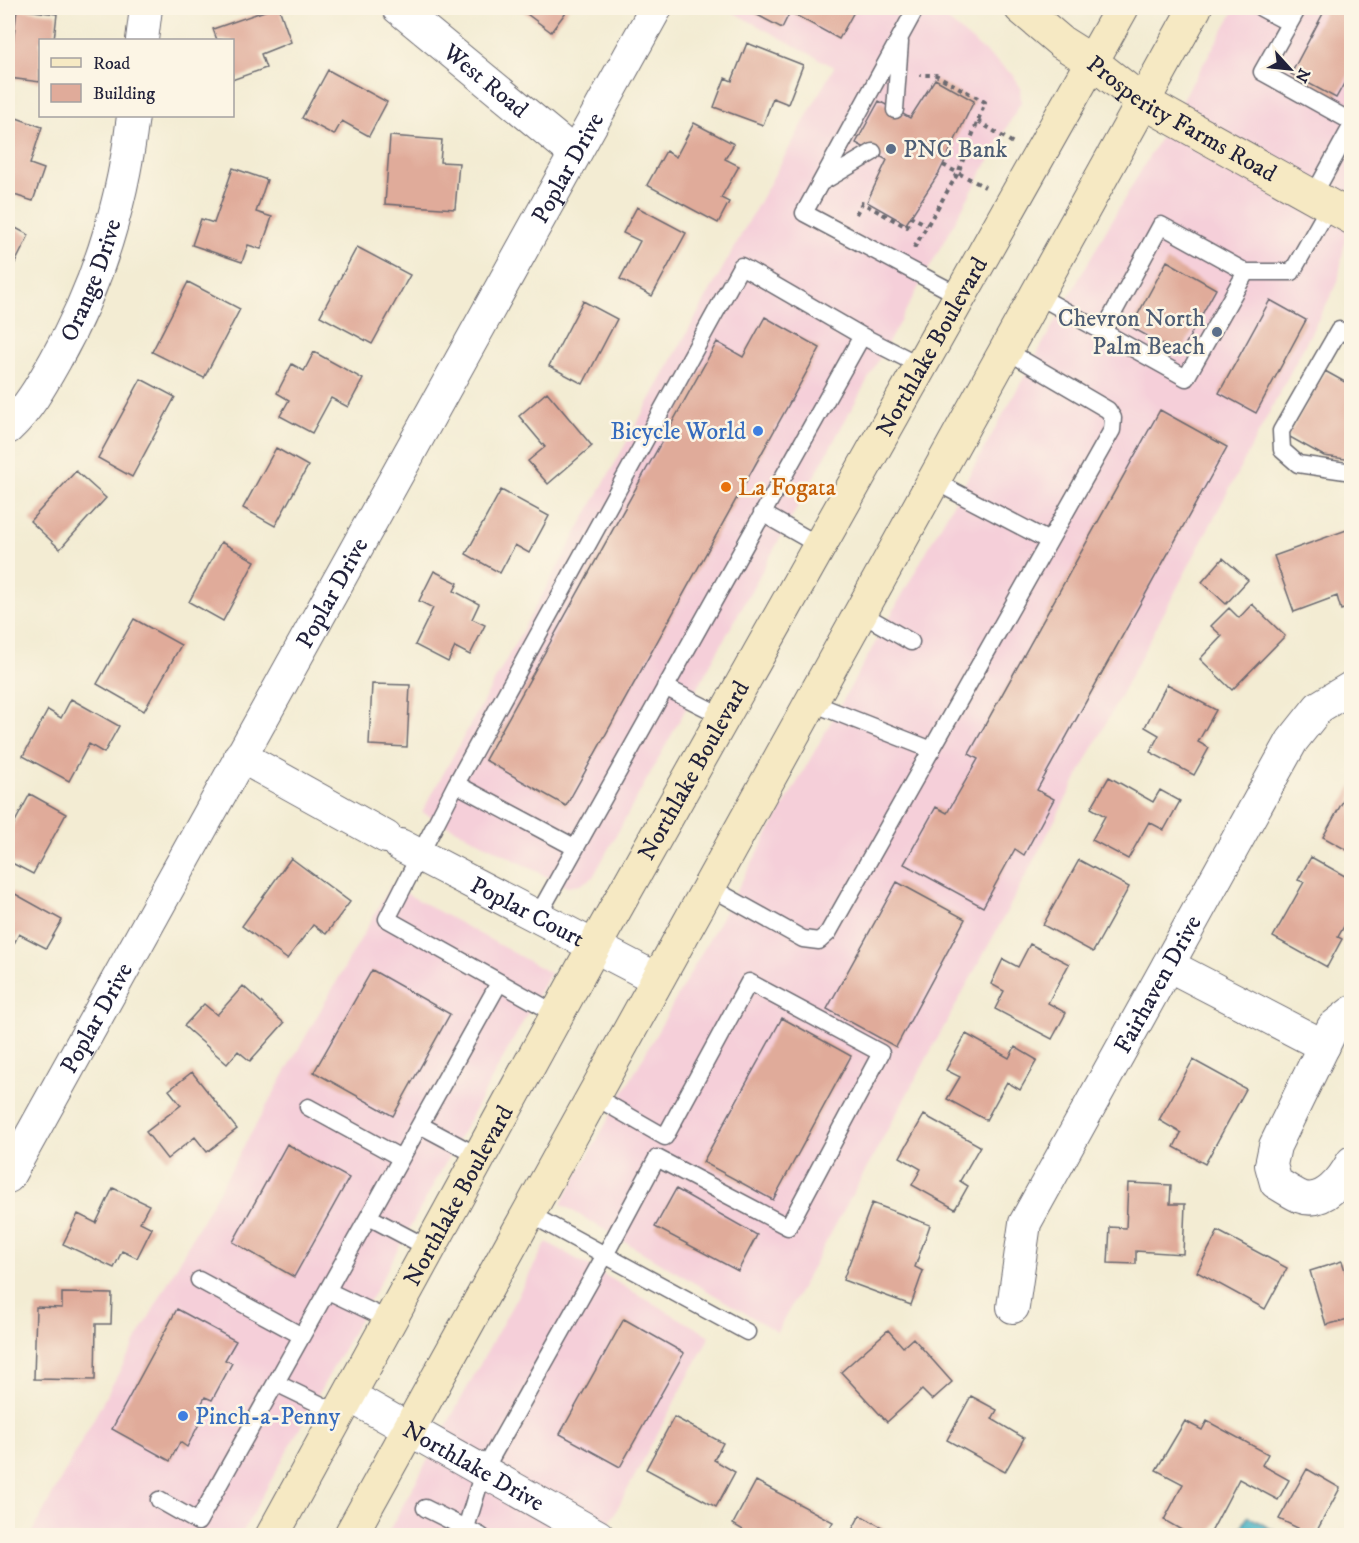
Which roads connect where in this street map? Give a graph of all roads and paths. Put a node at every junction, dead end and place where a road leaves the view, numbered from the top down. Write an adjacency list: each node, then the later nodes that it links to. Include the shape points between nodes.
1 (146, 8): 12 (street)
2 (398, 8): 22 (street, West Road)
3 (656, 8): 22 (street, Poplar Drive)
4 (916, 8): 11 (lane)
5 (1021, 8): 13 (main road, Prosperity Farms Road)
6 (1122, 8): 13 (main road, Northlake Boulevard)
7 (1194, 8): 15 (main road)
8 (1261, 8): 10 (lane)
9 (1298, 8): 10 (lane)
10 (1289, 23): 19 (lane, via 1262,72)
11 (901, 35): 14 (lane); 25 (lane)
12 (142, 39)
13 (1091, 61): 15 (main road, Prosperity Farms Road); 33 (main road, Northlake Boulevard)
14 (898, 76): 16 (lane); 18 (path, via 936,75 986,102)
15 (1142, 101): 27 (main road, Prosperity Farms Road); 32 (main road)
16 (895, 110)
17 (133, 117): 39 (street, Orange Drive, via 116,214 85,302 37,394)
18 (978, 121): 20 (path); 24 (path)
19 (1352, 123): 27 (lane)
20 (1013, 143)
21 (873, 152): 25 (lane)
22 (574, 153): 52 (street, Poplar Drive)
23 (943, 165): 24 (path)
24 (958, 173): 26 (path); 28 (path)
25 (821, 182): 29 (lane, via 804,213)
26 (985, 187)
27 (1332, 206): 31 (lane, via 1292,272)
28 (927, 225): 29 (path, via 912,217 907,227 862,203); 30 (path)
29 (845, 234): 30 (lane)
30 (904, 264): 33 (lane)
31 (1245, 272): 34 (lane, via 1186,378); 34 (lane, via 1161,225)
32 (1035, 294): 34 (lane); 37 (main road)
33 (960, 296): 38 (main road, Northlake Boulevard)
34 (1103, 332)
35 (862, 336): 38 (lane); 42 (lane); 53 (lane, via 741,266)
36 (1352, 336): 40 (lane, via 1339,330 1281,431 1282,450 1298,464)
37 (1004, 349): 41 (main road); 43 (lane, via 1108,410 1113,418 1112,430)
38 (921, 366): 44 (main road, Northlake Boulevard)
39 (8, 428)
40 (1352, 472)
41 (932, 480): 43 (lane); 45 (main road)
42 (762, 513): 44 (lane); 47 (lane)
43 (1049, 540): 51 (lane)
44 (820, 546): 50 (main road, Northlake Boulevard)
45 (859, 612): 46 (lane); 49 (main road)
46 (911, 642)
47 (665, 687): 50 (lane); 55 (lane)
48 (1352, 687): 59 (street, Fairhaven Drive, via 1319,707 1292,741)
49 (810, 702): 51 (lane); 56 (main road)
50 (724, 717): 58 (main road, Northlake Boulevard)
51 (932, 750): 56 (lane, via 828,933 819,941 803,939)
52 (240, 756): 54 (street, Poplar Court); 73 (street, Poplar Drive)
53 (456, 784): 54 (lane); 55 (lane)
54 (402, 845): 57 (street, Poplar Court); 61 (lane, via 387,919)
55 (574, 848): 57 (lane)
56 (708, 886): 60 (main road)
57 (537, 917): 58 (street, Poplar Court)
58 (594, 947): 60 (street, Poplar Court); 63 (main road, Northlake Boulevard)
59 (1168, 965): 64 (street); 80 (street, Fairhaven Drive, via 1025,1223)
60 (657, 979): 65 (main road)
61 (499, 983): 63 (lane); 67 (lane)
62 (1352, 1012): 64 (street, via 1334,1027)
63 (558, 1014): 69 (main road, Northlake Boulevard)
64 (1324, 1046): 72 (street, via 1275,1146 1271,1165 1276,1183 1303,1198 1326,1194 1343,1178)
65 (592, 1095): 68 (lane); 74 (main road)
66 (308, 1107): 70 (lane)
67 (420, 1125): 69 (lane); 70 (lane)
68 (665, 1137): 71 (lane); 71 (lane, via 749,982 881,1053 788,1227)
69 (480, 1157): 76 (main road, Northlake Boulevard)
70 (401, 1158): 75 (lane)
71 (657, 1158): 77 (lane)
72 (1352, 1162)
73 (8, 1177)
74 (528, 1213): 77 (lane); 86 (main road)
75 (369, 1217): 76 (lane); 79 (lane)
76 (430, 1250): 81 (main road, Northlake Boulevard)
77 (605, 1255): 82 (lane); 87 (lane)
78 (199, 1280): 83 (lane)
79 (327, 1291): 81 (lane); 83 (lane)
80 (1013, 1307)
81 (391, 1321): 85 (main road, Northlake Boulevard)
82 (747, 1332)
83 (302, 1336): 84 (lane)
84 (276, 1383): 85 (lane); 88 (lane, via 198,1522)
85 (345, 1405): 86 (street, Northlake Drive); 92 (main road, Northlake Boulevard)
86 (408, 1430): 87 (street, Northlake Drive); 93 (main road)
87 (483, 1472): 90 (street, Northlake Drive); 91 (lane)
88 (159, 1500)
89 (425, 1508): 91 (lane)
90 (581, 1531)
91 (474, 1532)
92 (272, 1536)
93 (350, 1536)

